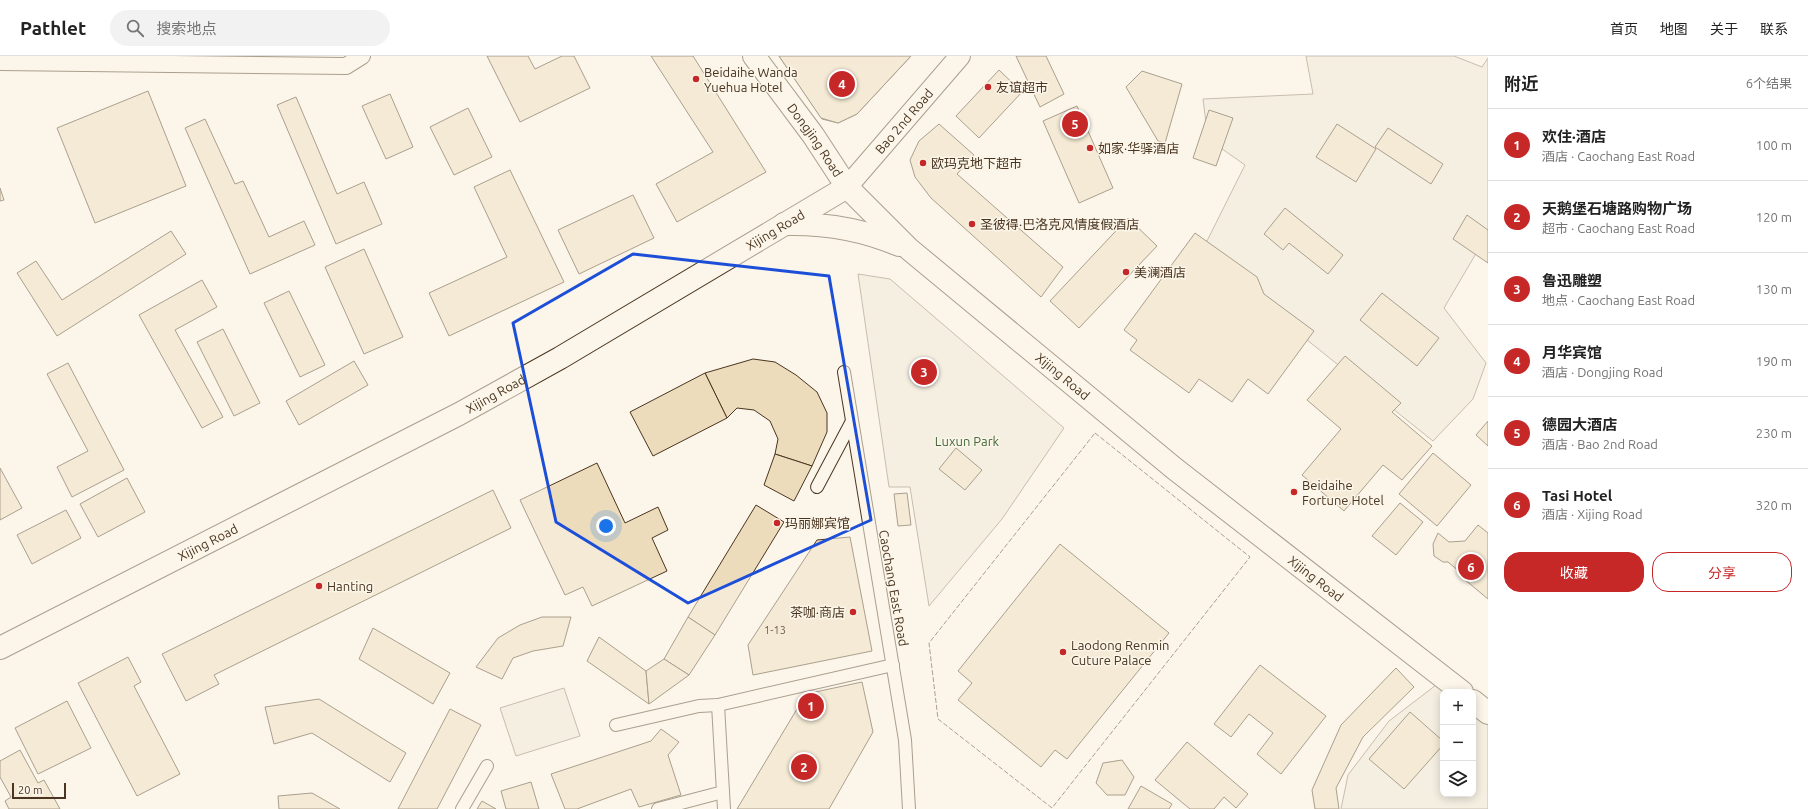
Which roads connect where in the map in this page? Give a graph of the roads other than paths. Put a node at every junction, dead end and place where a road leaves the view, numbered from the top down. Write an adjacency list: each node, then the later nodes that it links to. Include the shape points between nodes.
1 (362, 56): 4 (street, via 346,66)
2 (754, 56): 5 (main road, Dongjing Road, via 813,135)
3 (960, 56): 5 (street, Bao 2nd Road)
4 (0, 62)
5 (847, 187): 6 (main road, Xijing Road); 7 (main road, Xijing Road)
6 (784, 224): 7 (main road, via 833,226 876,235); 11 (main road, Xijing Road, via 560,358 459,414)
7 (909, 249): 13 (main road, Xijing Road, via 1175,469)
8 (844, 372): 9 (street, Caochang East Road)
9 (851, 423): 10 (street); 12 (street, Caochang East Road)
10 (817, 487)
11 (0, 648)
12 (893, 665): 14 (street); 21 (street, Caochang East Road, via 904,740)
13 (1458, 689)
14 (718, 704): 15 (street); 17 (street)
15 (616, 725)
16 (487, 766): 18 (street)
17 (723, 792): 19 (street); 20 (street)
18 (462, 809)
19 (658, 809)
20 (724, 809)
21 (909, 809)

